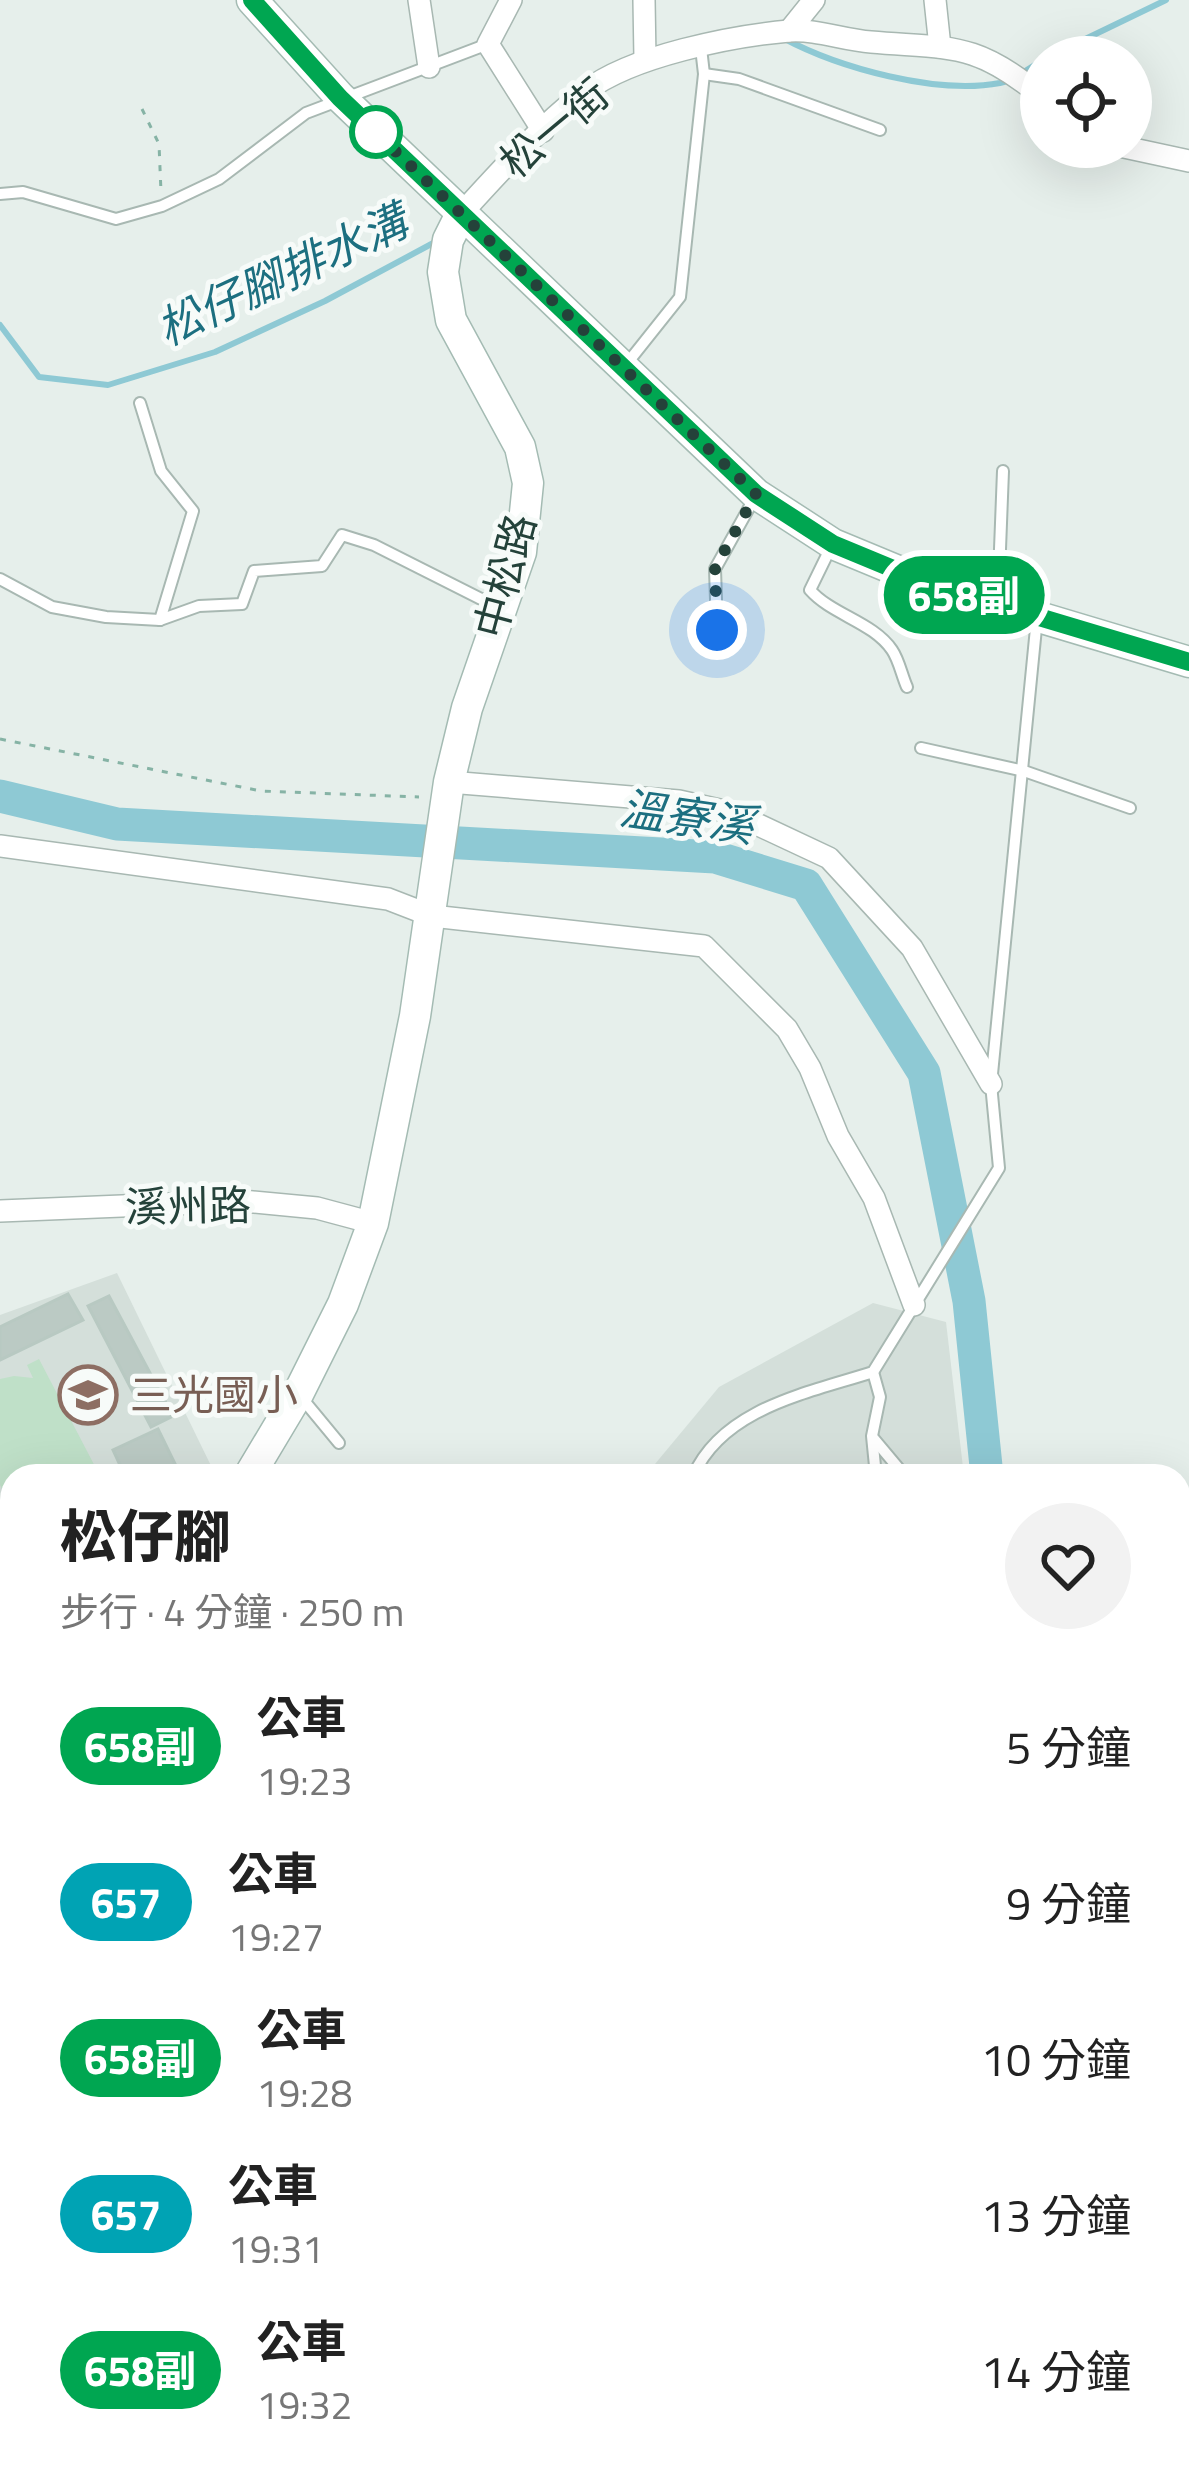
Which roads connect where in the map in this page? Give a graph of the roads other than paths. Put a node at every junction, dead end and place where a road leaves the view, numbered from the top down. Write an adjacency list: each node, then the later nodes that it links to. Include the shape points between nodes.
1 (252, 0): 15 (street)
2 (419, 0): 12 (street)
3 (512, 0): 8 (street)
4 (644, 0): 11 (street)
5 (814, 0): 7 (street)
6 (935, 0): 9 (street)
7 (789, 31): 9 (street, 松一街); 10 (street, 松一街)
8 (488, 44): 12 (lane); 17 (street)
9 (940, 47): 14 (street, 松一街, via 980,53)
10 (701, 48): 11 (street, 松一街); 13 (lane)
11 (645, 59): 17 (street, 松一街, via 589,88)
12 (429, 68): 15 (lane)
13 (704, 74): 16 (lane); 22 (lane, via 680,297)
14 (1020, 79)
15 (340, 98): 20 (lane, via 306,113 219,179 116,219 23,192); 21 (street)
16 (880, 130)
17 (543, 131): 21 (street, 松一街)
18 (1152, 153): 19 (street)
19 (1189, 161)
20 (0, 194)
21 (461, 214): 22 (street); 29 (street, 中松路, via 442,272 451,320 520,447 528,482 521,552)
22 (625, 366): 25 (street)
23 (140, 403): 31 (lane, via 161,471 193,511)
24 (1003, 471): 28 (lane)
25 (756, 494): 26 (street); 32 (lane, via 715,568)
26 (833, 544): 28 (street); 34 (lane, via 810,590 892,649)
27 (0, 579): 31 (lane, via 52,607)
28 (998, 604): 30 (street)
29 (500, 608): 31 (lane, via 342,536 322,566 254,571 242,604 199,606); 37 (street, 中松路)
30 (1037, 615): 33 (street); 36 (lane)
31 (160, 620)
32 (717, 630)
33 (1189, 662)
34 (907, 687)
35 (921, 748): 36 (lane)
36 (1024, 771): 38 (lane); 41 (lane)
37 (446, 798): 40 (street, 中松路); 41 (street, via 680,801 733,813 829,858 912,948)
38 (1130, 808)
39 (0, 846): 40 (street)
40 (433, 904): 43 (street); 44 (street, via 704,946 787,1029 810,1067 874,1198)
41 (991, 1084): 44 (lane, via 999,1168)
42 (0, 1210): 43 (street, 溪州路, via 243,1201)
43 (373, 1223): 46 (street)
44 (914, 1306): 45 (lane)
45 (873, 1372): 47 (lane, via 880,1397); 50 (lane, via 759,1408)
46 (298, 1394): 48 (lane); 49 (street)
47 (872, 1436): 51 (lane); 52 (lane)
48 (339, 1443)
49 (256, 1464)
50 (699, 1464)
51 (875, 1464)
52 (895, 1464)

